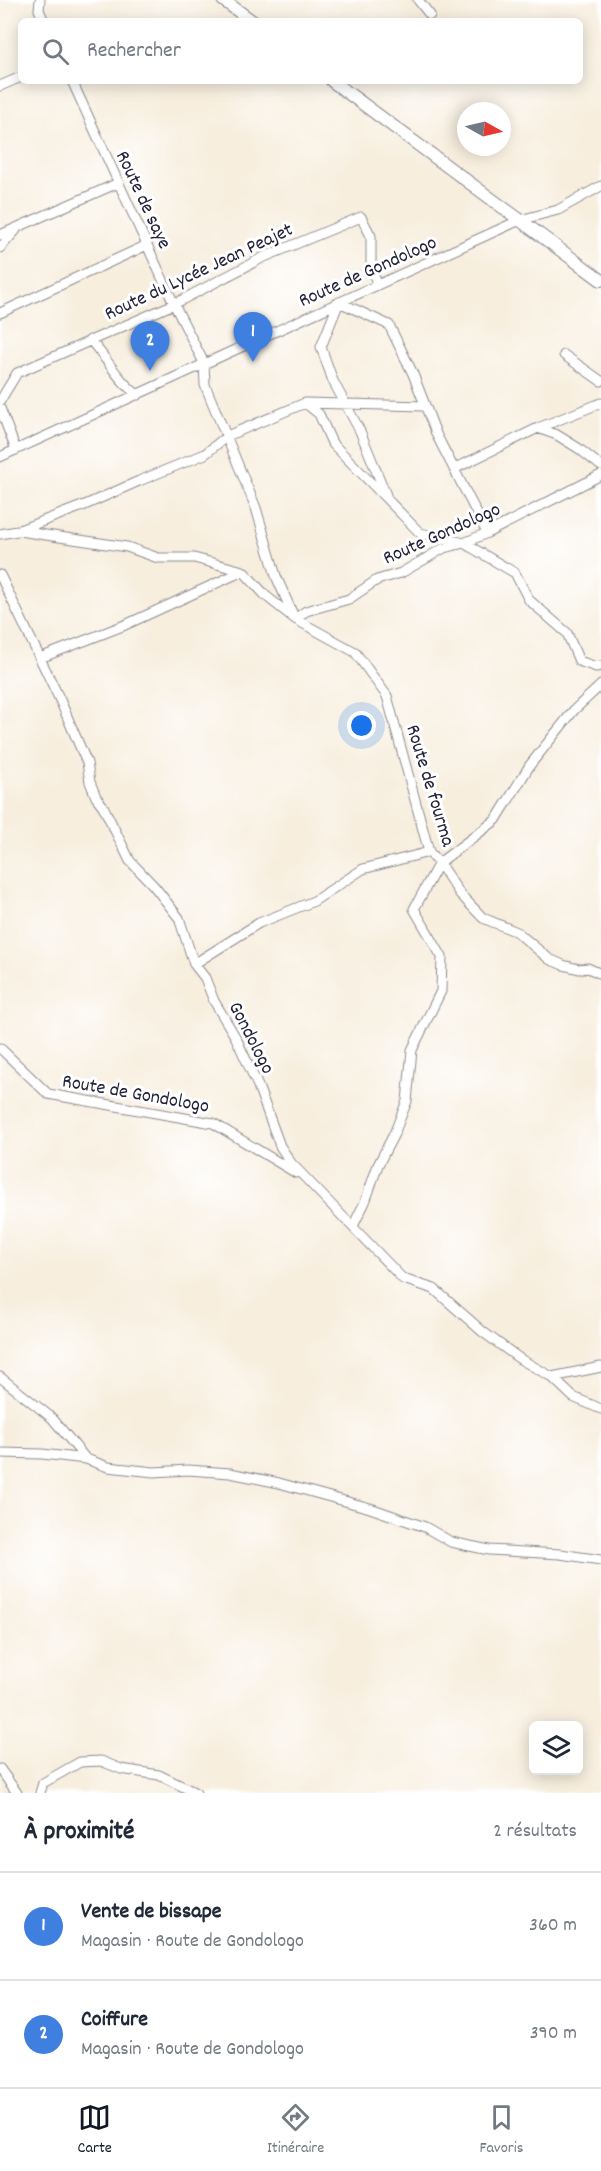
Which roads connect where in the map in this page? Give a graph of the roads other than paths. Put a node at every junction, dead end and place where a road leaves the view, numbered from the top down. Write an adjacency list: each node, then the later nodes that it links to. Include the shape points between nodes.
1 (40, 0): 5 (street)
2 (223, 0): 6 (main road)
3 (417, 0): 4 (street)
4 (430, 15)
5 (43, 18)
6 (248, 18)
7 (18, 78): 10 (street)
8 (73, 84): 11 (street, Route de saye)
9 (336, 84): 13 (main road)
10 (0, 86)
11 (118, 183): 14 (street); 16 (street, Route de saye)
12 (601, 186): 13 (street, Route de Gondologo, via 558,210)
13 (519, 220): 18 (main road); 19 (street, Route de Gondologo)
14 (18, 227): 15 (street); 17 (street)
15 (0, 235)
16 (147, 245): 21 (street, Route de saye); 22 (street)
17 (0, 249)
18 (601, 280)
19 (377, 285): 20 (street, Route de Gondologo); 21 (street, Route du Lycée Jean Peajet, via 371,264 371,236 360,217 262,258)
20 (339, 302): 25 (street, Route de Gondologo); 30 (street, via 321,347); 32 (street, via 388,325)
21 (174, 304): 23 (street, Route du Lycée Jean Peajet); 25 (street, Route de saye)
22 (0, 313)
23 (90, 340): 27 (street); 28 (street, Route du Lycée Jean Peajet, via 17,374)
24 (564, 355): 26 (street)
25 (204, 363): 27 (street, Route de Gondologo); 35 (street, Route de saye, via 205,384)
26 (601, 381)
27 (138, 395): 36 (street, Route de Gondologo)
28 (0, 401)
29 (305, 403): 30 (street); 35 (street); 41 (street, via 319,414 332,443)
30 (345, 403): 32 (street); 41 (street)
31 (601, 403): 34 (street)
32 (426, 406): 39 (street, via 436,436)
33 (0, 408): 36 (street)
34 (538, 428): 38 (street, via 557,435); 39 (street)
35 (227, 436): 42 (street, via 205,454); 48 (street, Route de saye)
36 (16, 450): 37 (street, Route de Gondologo)
37 (0, 457)
38 (601, 466)
39 (454, 469): 43 (street)
40 (601, 475): 43 (street, Route Gondologo)
41 (388, 500): 45 (street, via 420,533)
42 (17, 531): 44 (street); 46 (street, via 127,547 158,558 194,558)
43 (487, 533): 45 (street, Route Gondologo)
44 (0, 534)
45 (464, 543): 48 (street, Route Gondologo, via 444,548 401,573 377,580 349,599 306,611); 50 (street, via 514,573 529,600 567,633 579,661)
46 (243, 571): 48 (street, Route de fourma); 49 (street, via 125,625)
47 (0, 575): 49 (street, Gondologo)
48 (295, 619): 52 (street, Route de fourma, via 355,652 387,696)
49 (40, 658): 54 (street, Gondologo, via 87,763 96,798 104,806 130,861 180,918)
50 (601, 666)
51 (601, 685): 53 (street, via 574,710 530,765 496,820)
52 (429, 852): 53 (street, Route de fourma); 54 (street, via 363,869 314,901 259,923)
53 (439, 863): 55 (street, via 483,918 516,932 549,959); 58 (street, Route de fourma, via 414,909 442,957 441,991 412,1050 407,1101)
54 (194, 964): 57 (street, Gondologo, via 236,1038 280,1146)
55 (601, 974)
56 (0, 1048): 57 (street, Route de Gondologo, via 48,1094 213,1123)
57 (306, 1179): 58 (street, Gondologo)
58 (353, 1226): 61 (street, Gondologo, via 404,1279 434,1289 483,1332)
59 (601, 1367): 61 (street)
60 (0, 1377): 64 (street, via 52,1418)
61 (552, 1377): 62 (street, Gondologo, via 573,1397)
62 (601, 1409)
63 (0, 1453): 64 (street)
64 (86, 1459): 65 (street, via 108,1467 154,1472 230,1473 370,1508 425,1527 452,1542 489,1550)
65 (601, 1560)
66 (0, 1769): 67 (street)
67 (17, 1793)
68 (40, 1793): 69 (street, via 43,1783 65,1769 80,1762 101,1761 121,1769 159,1775)
69 (196, 1793)

